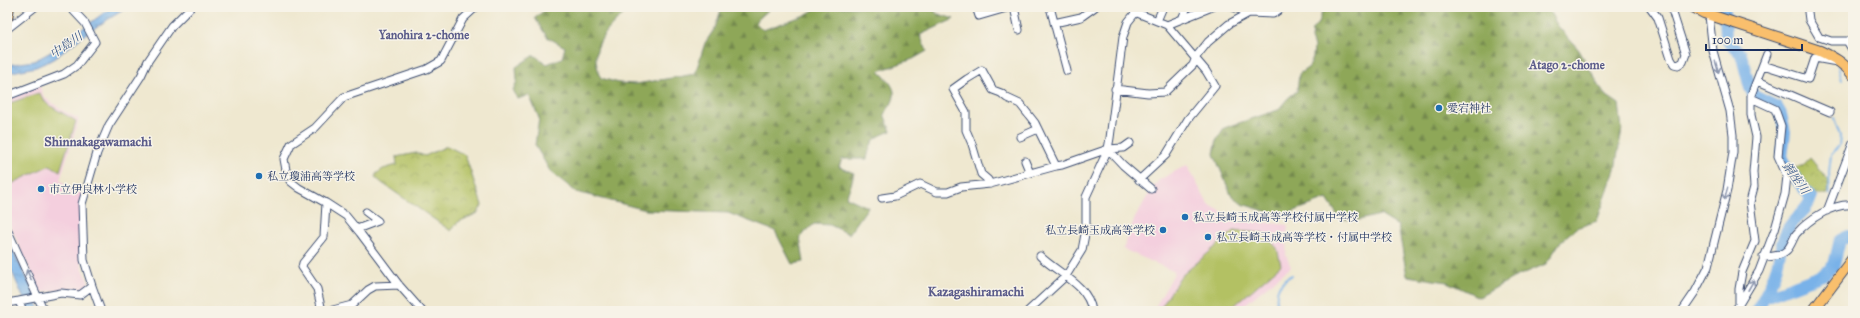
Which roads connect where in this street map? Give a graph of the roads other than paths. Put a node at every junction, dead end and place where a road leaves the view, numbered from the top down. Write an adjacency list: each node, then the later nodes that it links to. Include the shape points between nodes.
1 (9, 7): 24 (highway)
2 (35, 7): 29 (street)
3 (70, 7): 41 (street, via 85,24 95,42 72,69 64,74)
4 (192, 7): 67 (street, via 172,26 148,61 109,125 97,153 82,204 84,260)
5 (476, 7): 56 (street, via 463,19 441,61 427,69 344,97 315,128 291,144 284,159 290,181)
6 (976, 7): 7 (street, via 979,16)
7 (1010, 7)
8 (1014, 7): 30 (street)
9 (1050, 7): 27 (street)
10 (1095, 7): 27 (street, via 1081,17)
11 (1140, 7): 22 (street)
12 (1163, 7): 26 (street)
13 (1187, 7): 25 (street)
14 (1212, 7): 25 (street)
15 (1233, 7): 20 (street)
16 (1283, 7): 20 (street, via 1273,14)
17 (1650, 7): 18 (street, via 1658,18 1671,60 1678,65 1683,62 1686,54)
18 (1671, 7)
19 (1693, 7): 21 (highway)
20 (1250, 10): 33 (street, via 1213,32)
21 (1708, 11): 34 (highway, via 1725,20 1820,51); 80 (street, one-way to 80, via 1713,51 1731,118 1733,158 1708,267)
22 (1135, 12): 26 (street); 39 (street, via 1123,37)
23 (1808, 12): 31 (street, via 1809,20 1819,37 1831,41 1847,41)
24 (7, 19)
25 (1182, 19): 28 (street)
26 (1157, 21): 28 (street)
27 (1054, 23): 36 (street)
28 (1167, 25): 33 (street)
29 (7, 30)
30 (1020, 30)
31 (1853, 51)
32 (1766, 54): 35 (street)
33 (1195, 59): 39 (street, via 1165,92 1148,94); 52 (street, via 1215,86 1182,128 1166,155)
34 (1840, 62): 35 (street, via 1815,58 1808,79); 37 (highway)
35 (1763, 65): 38 (street)
36 (1067, 71)
37 (1853, 75)
38 (1758, 81): 40 (street); 42 (street)
39 (1115, 89): 47 (street)
40 (1752, 94): 63 (street, via 1775,109 1781,126 1778,156 1787,176 1785,194 1775,228); 71 (street, via 1751,116 1756,137 1754,187 1750,202 1755,241 1742,272)
41 (7, 96)
42 (1830, 112)
43 (1038, 129): 44 (street); 50 (street); 53 (street, via 1020,104 990,88 982,70 953,89 966,112 966,130 981,174)
44 (1020, 137)
45 (1853, 142): 48 (street)
46 (1130, 143): 47 (street, via 1123,148)
47 (1108, 149): 50 (street); 52 (street); 65 (street, via 1086,197 1082,250)
48 (1851, 153): 58 (street, via 1843,165)
49 (1025, 162): 51 (street)
50 (1056, 166): 51 (street)
51 (1030, 173): 53 (street)
52 (1140, 180): 54 (street)
53 (990, 184): 55 (street, via 937,192 920,184 895,196)
54 (1151, 189)
55 (882, 198)
56 (326, 203): 61 (street, via 346,216); 75 (street, via 324,236 302,267 317,289)
57 (1853, 205): 58 (street, via 1846,204)
58 (1827, 211): 63 (street, via 1798,233 1788,250 1775,256)
59 (366, 212): 61 (street, via 378,221)
60 (7, 229): 68 (street, one-way to 60)
61 (357, 229): 66 (street)
62 (1040, 256): 65 (street)
63 (1763, 257): 71 (street, one-way to 63, via 1759,271)
64 (1853, 258): 81 (highway)
65 (1066, 276): 78 (street); 79 (street, via 1078,285)
66 (399, 285): 76 (street, via 375,286 352,305); 77 (street)
67 (92, 286): 68 (street, via 80,294 61,293); 74 (street)
68 (40, 298): 69 (street); 73 (street)
69 (19, 301): 70 (street); 72 (street)
70 (7, 303)
71 (1737, 308)
72 (23, 311)
73 (44, 311)
74 (101, 311)
75 (322, 311)
76 (329, 311)
77 (422, 311)
78 (1028, 311)
79 (1092, 311)
80 (1682, 311)
81 (1813, 311)

